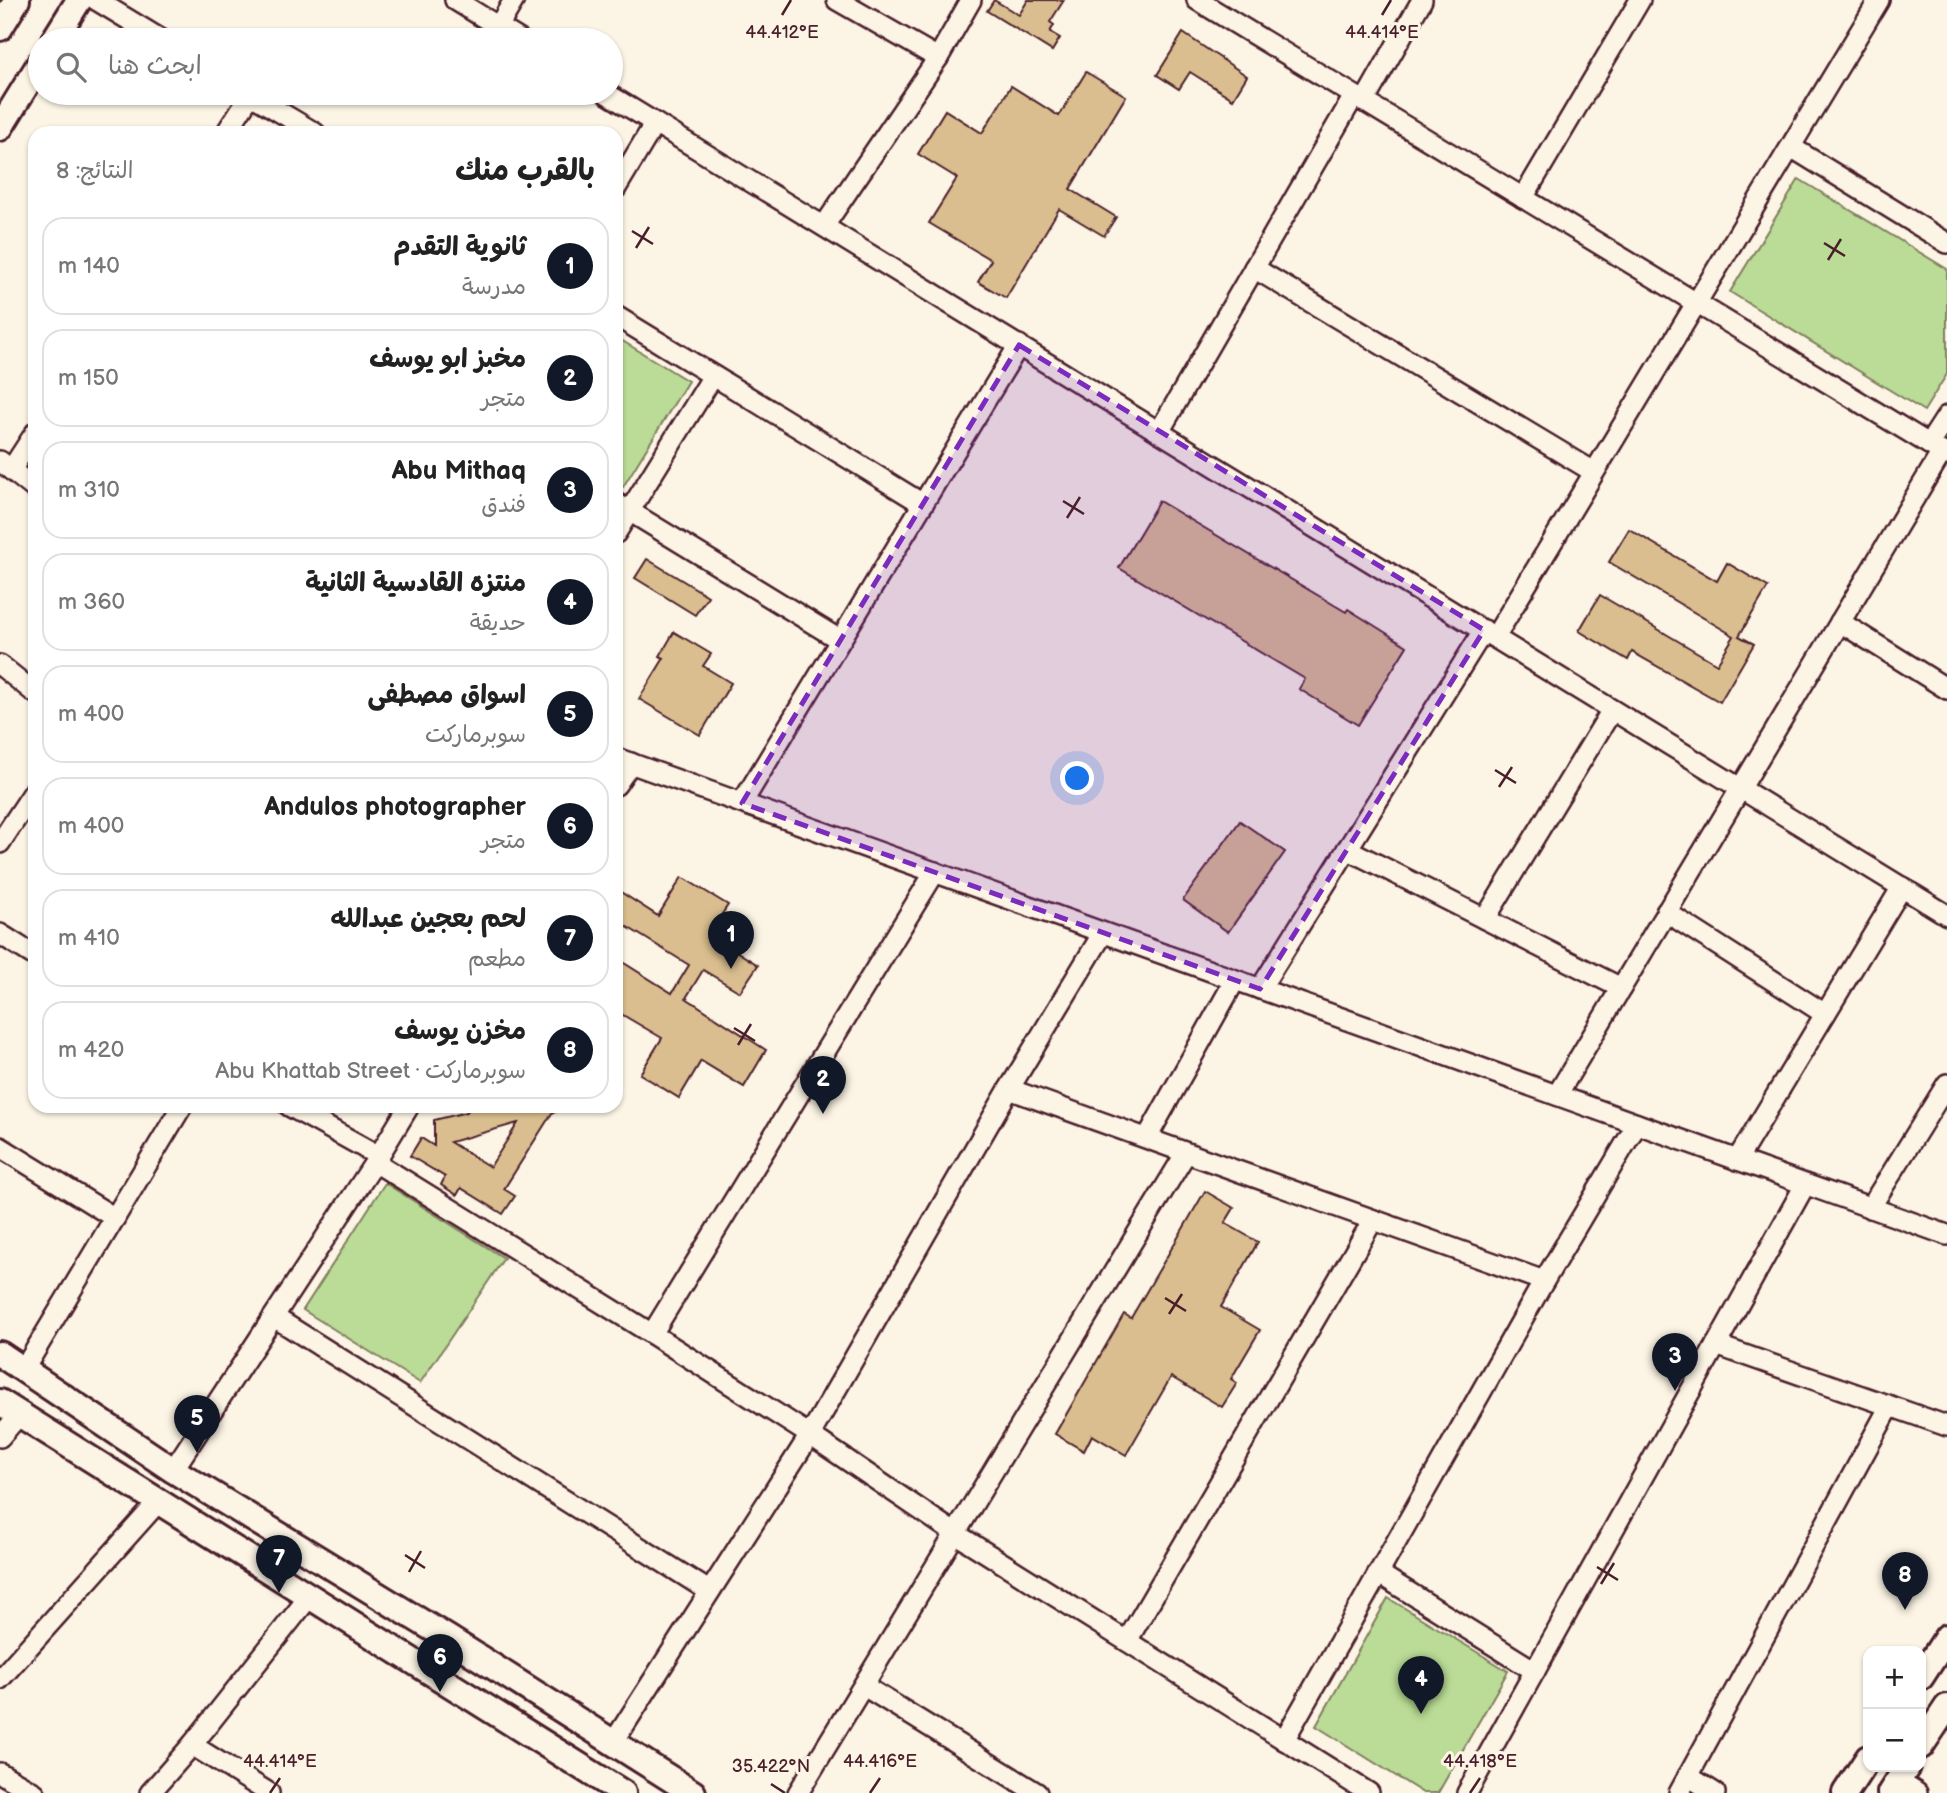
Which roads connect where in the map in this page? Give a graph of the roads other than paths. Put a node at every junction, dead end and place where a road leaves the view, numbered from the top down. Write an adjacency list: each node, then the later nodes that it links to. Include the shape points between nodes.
1 (17, 0): 13 (main road)
2 (79, 0): 14 (main road)
3 (96, 0): 15 (street)
4 (455, 0): 12 (street)
5 (514, 0): 12 (street)
6 (837, 0): 16 (street)
7 (971, 0): 16 (street)
8 (1198, 0): 18 (street)
9 (1423, 0): 18 (street)
10 (1640, 0): 28 (street)
11 (1879, 0): 26 (street)
12 (498, 27)
13 (0, 28)
14 (62, 28)
15 (142, 28)
16 (938, 58): 29 (street)
17 (28, 82): 25 (main road)
18 (1359, 99): 28 (street); 31 (street)
19 (623, 103): 22 (street)
20 (243, 105): 23 (street)
21 (270, 105): 24 (street)
22 (655, 123): 27 (street); 29 (street)
23 (230, 126)
24 (304, 126)
25 (0, 128)
26 (1791, 147): 30 (street); 32 (street)
27 (623, 176)
28 (1522, 198): 32 (street)
29 (824, 226): 34 (street)
30 (1947, 243)
31 (1254, 268): 37 (street); 41 (street)
32 (1696, 303): 39 (street); 41 (street)
33 (623, 320): 35 (street)
34 (1019, 345): 37 (street); 43 (street)
35 (713, 376): 43 (street); 44 (street)
36 (1947, 416): 39 (street)
37 (1159, 432): 46 (street)
38 (28, 441): 40 (street)
39 (1939, 451): 45 (street)
40 (6, 465): 42 (street)
41 (1594, 472): 46 (street)
42 (28, 483)
43 (923, 504): 47 (street)
44 (623, 507): 47 (street)
45 (1840, 622): 50 (street); 53 (street)
46 (1489, 633): 51 (street); 57 (street)
47 (840, 640): 55 (street)
48 (0, 665): 49 (street)
49 (28, 687)
50 (1947, 689)
51 (1612, 710): 53 (street); 62 (street)
52 (623, 760): 55 (street)
53 (1741, 788): 59 (street); 60 (street)
54 (28, 801): 56 (street)
55 (741, 803): 58 (street)
56 (0, 843)
57 (1347, 849): 62 (street); 68 (street)
58 (935, 872): 63 (street); 89 (street)
59 (1902, 887): 61 (street); 69 (street)
60 (1666, 912): 67 (street); 69 (street)
61 (1947, 915)
62 (1485, 919): 67 (street)
63 (1104, 933): 66 (street); 71 (street)
64 (0, 934): 65 (street)
65 (28, 952)
66 (1235, 980): 68 (street); 77 (street)
67 (1621, 988): 72 (street)
68 (1260, 989): 72 (street)
69 (1825, 1014): 81 (street)
70 (1947, 1084): 83 (street)
71 (1009, 1089): 77 (street); 96 (street)
72 (1557, 1096): 76 (street)
73 (178, 1113): 84 (street)
74 (301, 1113): 80 (street)
75 (405, 1113): 80 (street)
76 (1637, 1124): 81 (street); 87 (street)
77 (1147, 1138): 79 (street)
78 (0, 1147): 84 (street)
79 (1186, 1153): 85 (street); 100 (street)
80 (377, 1159): 88 (street); 89 (street)
81 (1737, 1160): 82 (street)
82 (1805, 1185): 83 (street); 90 (street)
83 (1870, 1208): 86 (street)
84 (115, 1218): 92 (street)
85 (1373, 1220): 87 (street); 106 (street)
86 (1947, 1235)
87 (1544, 1281): 101 (street)
88 (274, 1317): 98 (street); 102 (street)
89 (652, 1334): 96 (street)
90 (1716, 1345): 93 (street); 109 (street)
91 (0, 1354): 92 (main road)
92 (24, 1369): 98 (main road)
93 (1890, 1406): 95 (street); 119 (street)
94 (10, 1408): 97 (street); 99 (main road)
95 (1947, 1426)
96 (810, 1435): 100 (street); 102 (street)
97 (0, 1437)
98 (173, 1470): 105 (main road)
99 (159, 1501): 103 (main road); 110 (street)
100 (956, 1534): 106 (street); 111 (street)
101 (1378, 1573): 109 (street); 114 (street)
102 (709, 1591): 115 (street)
103 (309, 1597): 108 (main road); 116 (street)
104 (1947, 1637): 107 (main road)
105 (448, 1638): 108 (main road); 115 (main road)
106 (1127, 1641): 114 (street)
107 (1926, 1669)
108 (428, 1671): 123 (main road)
109 (1535, 1671): 128 (street)
110 (0, 1679)
111 (864, 1686): 125 (street); 126 (street)
112 (1947, 1707): 113 (main road)
113 (1926, 1738)
114 (1284, 1740): 127 (street)
115 (613, 1743): 124 (main road)
116 (192, 1745): 121 (street); 122 (street)
117 (1863, 1766): 130 (main road)
118 (0, 1773): 120 (street)
119 (1684, 1784): 129 (street)
120 (35, 1793)
121 (150, 1793)
122 (269, 1793)
123 (623, 1793)
124 (693, 1793)
125 (798, 1793)
126 (1037, 1793)
127 (1370, 1793)
128 (1467, 1793)
129 (1715, 1793)
130 (1846, 1793)

